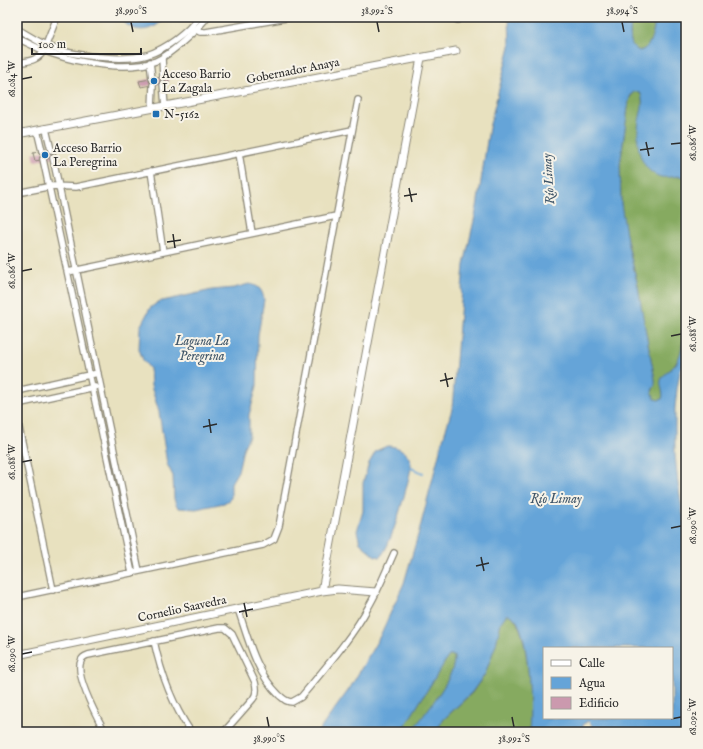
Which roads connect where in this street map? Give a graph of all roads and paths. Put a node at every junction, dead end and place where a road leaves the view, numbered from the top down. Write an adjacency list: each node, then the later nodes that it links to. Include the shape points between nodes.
1 (57, 17): 8 (street)
2 (199, 17): 5 (street)
3 (208, 17): 5 (street)
4 (292, 17): 5 (street, via 206,32)
5 (192, 28): 8 (street, via 163,48 138,57 117,58); 10 (street)
6 (17, 29): 8 (street)
7 (17, 38): 8 (street)
8 (45, 48): 12 (street, via 60,56 98,64); 13 (street, via 41,56)
9 (456, 51): 11 (street, Gobernador Anaya)
10 (162, 58): 12 (street); 15 (street)
11 (420, 58): 15 (street, Gobernador Anaya); 46 (street)
12 (150, 62): 16 (street)
13 (17, 63)
14 (358, 100): 19 (street)
15 (165, 106): 16 (street, Gobernador Anaya)
16 (152, 109): 17 (street, Gobernador Anaya)
17 (46, 129): 18 (street, Gobernador Anaya); 21 (street)
18 (37, 130): 20 (street, Gobernador Anaya); 22 (street)
19 (352, 130): 23 (street); 30 (street)
20 (17, 134)
21 (51, 150)
22 (42, 151)
23 (239, 153): 26 (street); 31 (street)
24 (52, 158): 28 (street)
25 (43, 159): 27 (street)
26 (151, 171): 28 (street, via 76,186); 32 (street)
27 (49, 186): 28 (street); 29 (street); 34 (street)
28 (58, 186): 33 (street)
29 (17, 193)
30 (336, 216): 31 (street); 43 (street, via 276,535 271,541 263,544)
31 (252, 234): 32 (street)
32 (163, 252): 33 (street)
33 (76, 270): 34 (street); 35 (street)
34 (68, 272): 36 (street)
35 (98, 374): 36 (street); 37 (street)
36 (90, 375): 38 (street); 39 (street)
37 (100, 386): 38 (street); 43 (street)
38 (92, 387): 40 (street); 44 (street)
39 (17, 391)
40 (17, 404)
41 (17, 418): 45 (street)
42 (394, 553): 47 (street)
43 (140, 571): 44 (street)
44 (132, 573): 45 (street)
45 (53, 590): 48 (street)
46 (322, 591): 47 (street, Cornelio Saavedra, via 338,589); 49 (street, Cornelio Saavedra)
47 (376, 592): 49 (street, via 361,620 341,647 301,697 292,702 285,700 274,690 264,676)
48 (17, 597)
49 (238, 609): 51 (street, Cornelio Saavedra)
50 (154, 641): 52 (street, via 88,655 81,660 80,670 88,699); 53 (street, via 172,700); 54 (street, via 219,628 230,631 255,682 256,692)
51 (17, 655)
52 (105, 732)
53 (191, 732)
54 (224, 732)

